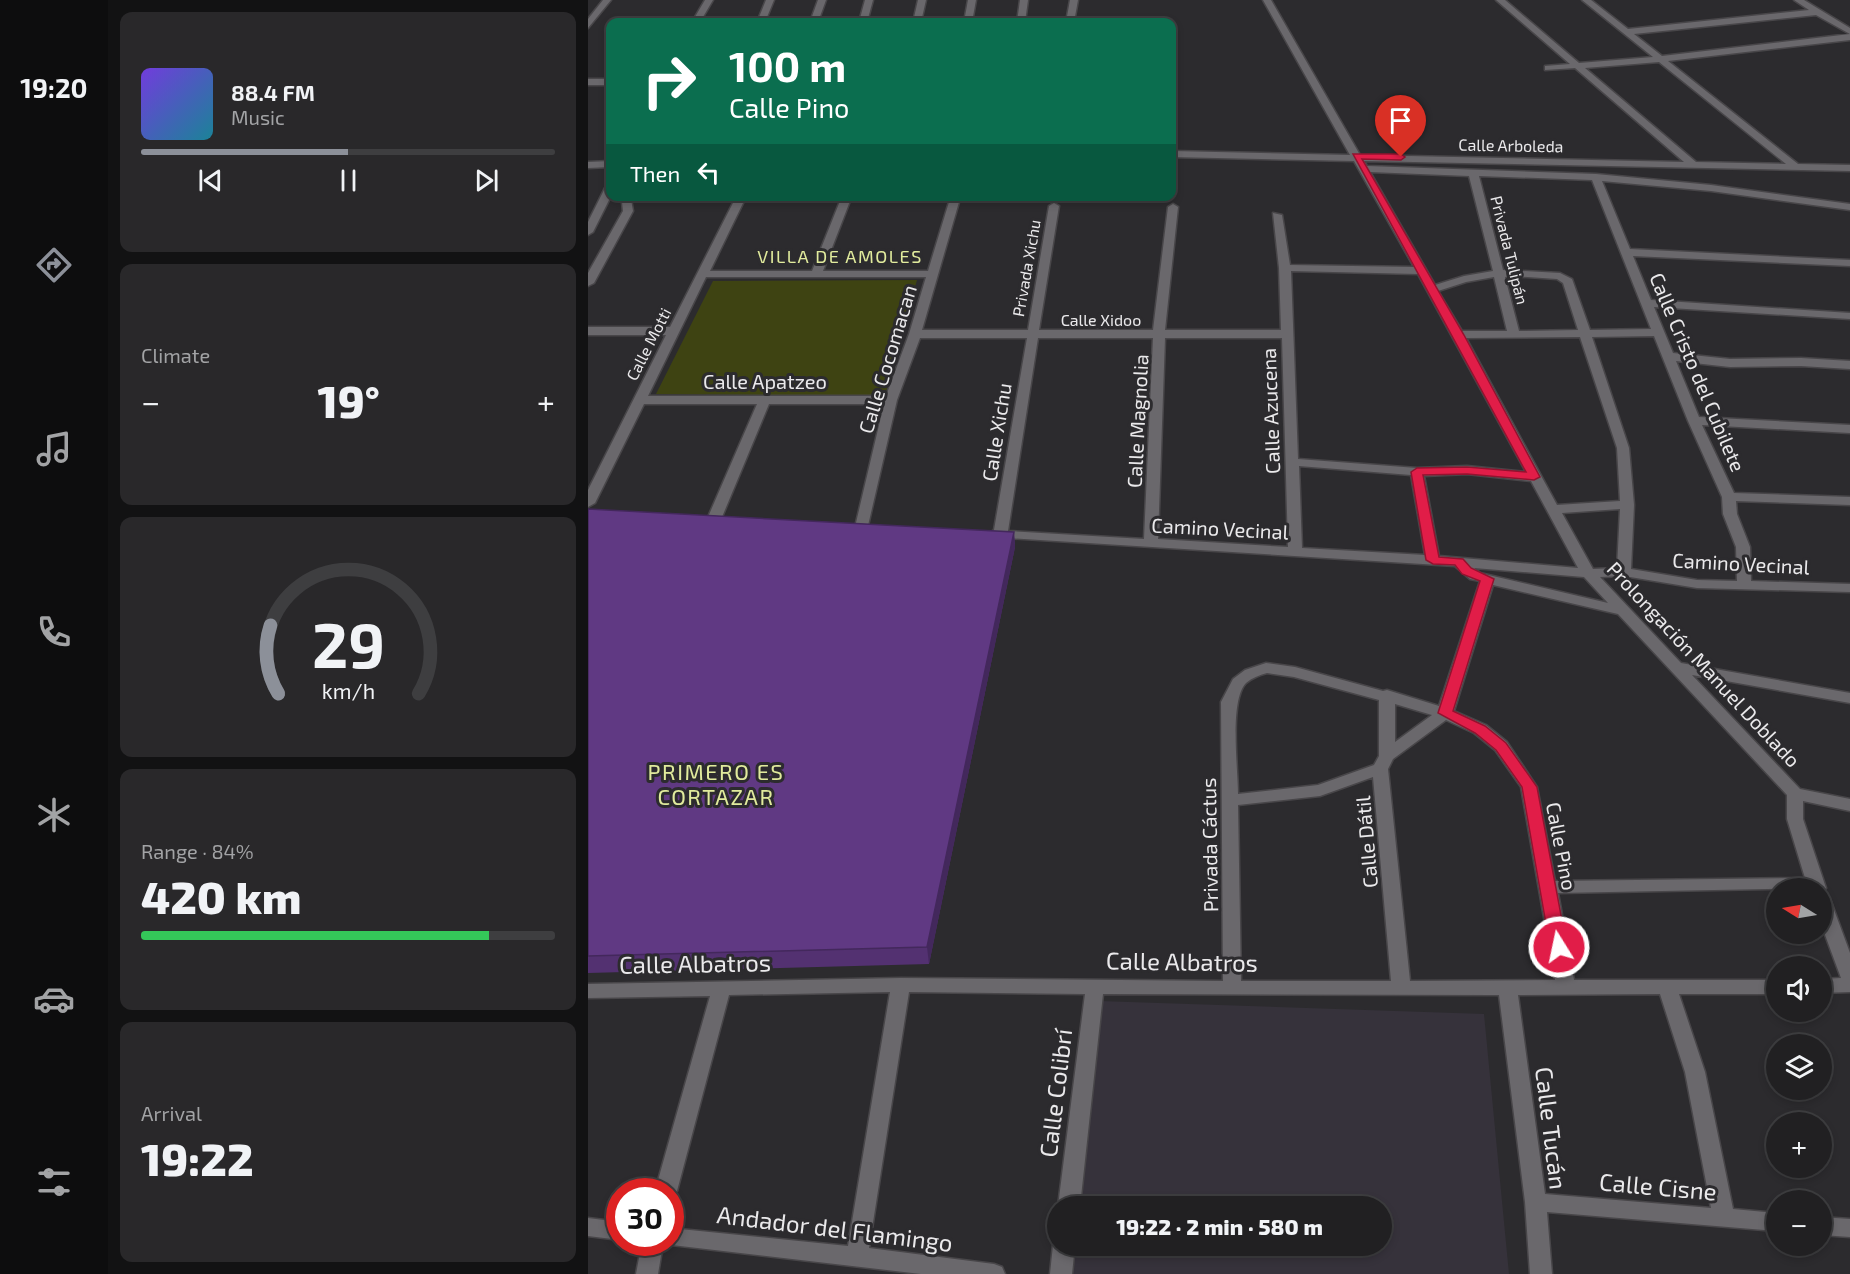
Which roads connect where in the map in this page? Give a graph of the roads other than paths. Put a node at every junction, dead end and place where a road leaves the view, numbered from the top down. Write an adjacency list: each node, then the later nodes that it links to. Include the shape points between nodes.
1 (607, 0): 24 (street)
2 (709, 0): 16 (street)
3 (770, 0): 17 (street)
4 (822, 0): 18 (street)
5 (869, 0): 19 (street)
6 (922, 0): 20 (street)
7 (972, 0): 21 (street)
8 (1024, 0): 22 (street)
9 (1074, 0): 23 (street)
10 (1266, 0): 34 (street, Prolongación Manuel Doblado)
11 (1500, 0): 29 (street)
12 (1601, 0): 14 (street)
13 (1798, 0): 15 (street)
14 (1587, 1): 25 (street)
15 (1818, 12): 25 (street); 26 (street)
16 (698, 18)
17 (763, 18)
18 (815, 18)
19 (864, 18)
20 (918, 18)
21 (969, 18)
22 (1022, 18)
23 (1071, 18)
24 (588, 25)
25 (1628, 32): 28 (street)
26 (1850, 32)
27 (1850, 37): 28 (street)
28 (1662, 60): 29 (street); 38 (street)
29 (1575, 66): 30 (street); 35 (street)
30 (1548, 68)
31 (588, 82): 32 (street)
32 (606, 82)
33 (1176, 154): 34 (street, Calle Arboleda)
34 (1356, 156): 35 (street, Calle Arboleda); 40 (street, Prolongación Manuel Doblado)
35 (1693, 164): 38 (street, Calle Arboleda)
36 (588, 165): 37 (street)
37 (606, 165)
38 (1794, 165): 39 (street, Calle Arboleda)
39 (1850, 168)
40 (1363, 170): 41 (street); 56 (street, Prolongación Manuel Doblado)
41 (1474, 174): 42 (street); 57 (street, Privada Tulipán)
42 (1596, 177): 50 (street); 53 (street, Calle Cristo del Cubilete)
43 (606, 197): 52 (street)
44 (627, 201): 61 (street, via 628,211)
45 (739, 201): 59 (street, Calle Motti)
46 (845, 201): 58 (street)
47 (954, 202): 60 (street, Calle Cocomacan)
48 (1054, 206): 74 (street, Privada Xichu)
49 (1173, 207): 71 (street, Calle Magnolia)
50 (1850, 207)
51 (1277, 215): 55 (street, Calle Azucena)
52 (588, 232)
53 (1627, 252): 54 (street); 63 (street, Calle Cristo del Cubilete)
54 (1850, 263)
55 (1285, 268): 56 (street); 70 (street, Calle Azucena)
56 (1423, 271): 62 (street, Prolongación Manuel Doblado)
57 (1499, 272): 62 (street, via 1457,279); 67 (street, via 1560,276 1570,286); 73 (street, Privada Tulipán)
58 (817, 273): 59 (street); 60 (street)
59 (702, 274): 66 (street, Calle Motti)
60 (933, 274): 69 (street, Calle Cocomacan)
61 (588, 284)
62 (1433, 289): 72 (street, Prolongación Manuel Doblado)
63 (1647, 303): 64 (street); 68 (street, Calle Cristo del Cubilete)
64 (1850, 316)
65 (588, 331): 66 (street)
66 (674, 331): 77 (street, Calle Motti)
67 (1584, 332): 68 (street); 73 (street); 87 (street, via 1623,448)
68 (1659, 332): 75 (street, Calle Cristo del Cubilete)
69 (915, 334): 74 (street, Calle Xidoo); 78 (street, Calle Cocomacan)
70 (1287, 334): 71 (street, Calle Xidoo); 82 (street, Calle Azucena)
71 (1160, 335): 74 (street, Calle Xidoo); 94 (street, Calle Magnolia)
72 (1458, 335): 73 (street); 84 (street, Prolongación Manuel Doblado)
73 (1514, 335)
74 (1031, 336): 93 (street, Calle Xichu)
75 (1667, 356): 76 (street, via 1730,363); 80 (street, Calle Cristo del Cubilete)
76 (1850, 365)
77 (639, 400): 79 (street, Calle Apatzeo); 88 (street, Calle Motti)
78 (891, 400): 79 (street, Calle Apatzeo); 91 (street, Calle Cocomacan)
79 (764, 401): 90 (street)
80 (1694, 422): 81 (street); 85 (street, Calle Cristo del Cubilete)
81 (1850, 429)
82 (1292, 462): 83 (street); 95 (street, Calle Azucena)
83 (1417, 472): 84 (street, via 1467,470); 96 (street)
84 (1534, 477): 89 (street, Prolongación Manuel Doblado)
85 (1729, 496): 86 (street); 101 (street, Calle Cristo del Cubilete, via 1730,514 1743,547)
86 (1850, 501)
87 (1626, 505): 89 (street); 98 (street)
88 (592, 509)
89 (1552, 509): 99 (street, Prolongación Manuel Doblado)
90 (715, 517)
91 (862, 527)
92 (977, 533): 93 (street, Camino Vecinal)
93 (1000, 535): 94 (street, Camino Vecinal)
94 (1151, 544): 95 (street, Camino Vecinal)
95 (1295, 552): 96 (street, Camino Vecinal)
96 (1433, 560): 97 (street, Camino Vecinal)
97 (1458, 562): 99 (street, Camino Vecinal); 100 (street, via 1467,571)
98 (1624, 572): 99 (street, Camino Vecinal); 101 (street, Camino Vecinal, via 1697,584)
99 (1588, 573): 103 (street, Prolongación Manuel Doblado)
100 (1488, 579): 103 (street); 108 (street)
101 (1744, 585): 102 (street, Camino Vecinal)
102 (1850, 588)
103 (1620, 610): 104 (street, Prolongación Manuel Doblado)
104 (1676, 667): 106 (street); 110 (street, Prolongación Manuel Doblado)
105 (1387, 695): 107 (street, Calle Pino, via 1266,668 1238,682); 108 (street, Calle Pino); 109 (street, Calle Dátil)
106 (1850, 698)
107 (1229, 702): 111 (street, Privada Cáctus)
108 (1445, 713): 109 (street); 114 (street, Calle Pino, via 1480,729 1501,746 1529,787)
109 (1383, 762): 111 (street, via 1320,790); 121 (street, Calle Dátil)
110 (1795, 794): 112 (street); 113 (street, Prolongación Manuel Doblado, via 1796,819)
111 (1229, 801): 126 (street, Privada Cáctus)
112 (1850, 805)
113 (1814, 878)
114 (1548, 887): 115 (street); 124 (street, Calle Pino)
115 (1766, 889)
116 (1832, 928): 117 (street, Prolongación Manuel Doblado)
117 (1850, 978)
118 (901, 985): 120 (street, Calle Albatros); 123 (street, Calle Albatros); 141 (street)
119 (1850, 985): 122 (street)
120 (1095, 986): 126 (street, Calle Albatros); 131 (street, Calle Colibrí)
121 (1401, 986): 126 (street, Calle Albatros); 127 (street, Calle Albatros)
122 (1832, 986)
123 (722, 987): 129 (street, Calle Albatros); 130 (street)
124 (1566, 987): 127 (street, Calle Albatros); 128 (street, Calle Albatros)
125 (1766, 987): 128 (street, Calle Albatros)
126 (1232, 988)
127 (1508, 988): 132 (street, Calle Tucán)
128 (1668, 989): 133 (street, via 1695,1072)
129 (588, 991)
130 (670, 1178)
131 (1070, 1196)
132 (1536, 1202): 133 (street, Calle Cisne); 146 (street, Calle Tucán)
133 (1724, 1218): 134 (street, Calle Cisne)
134 (1766, 1221)
135 (588, 1227): 138 (street)
136 (1832, 1227): 137 (street)
137 (1850, 1228)
138 (606, 1229)
139 (684, 1238): 141 (street, Andador del Flamingo)
140 (650, 1256): 143 (street)
141 (857, 1256): 144 (street, Andador del Flamingo)
142 (1063, 1256): 145 (street)
143 (647, 1274)
144 (994, 1274)
145 (1061, 1274)
146 (1542, 1274)

